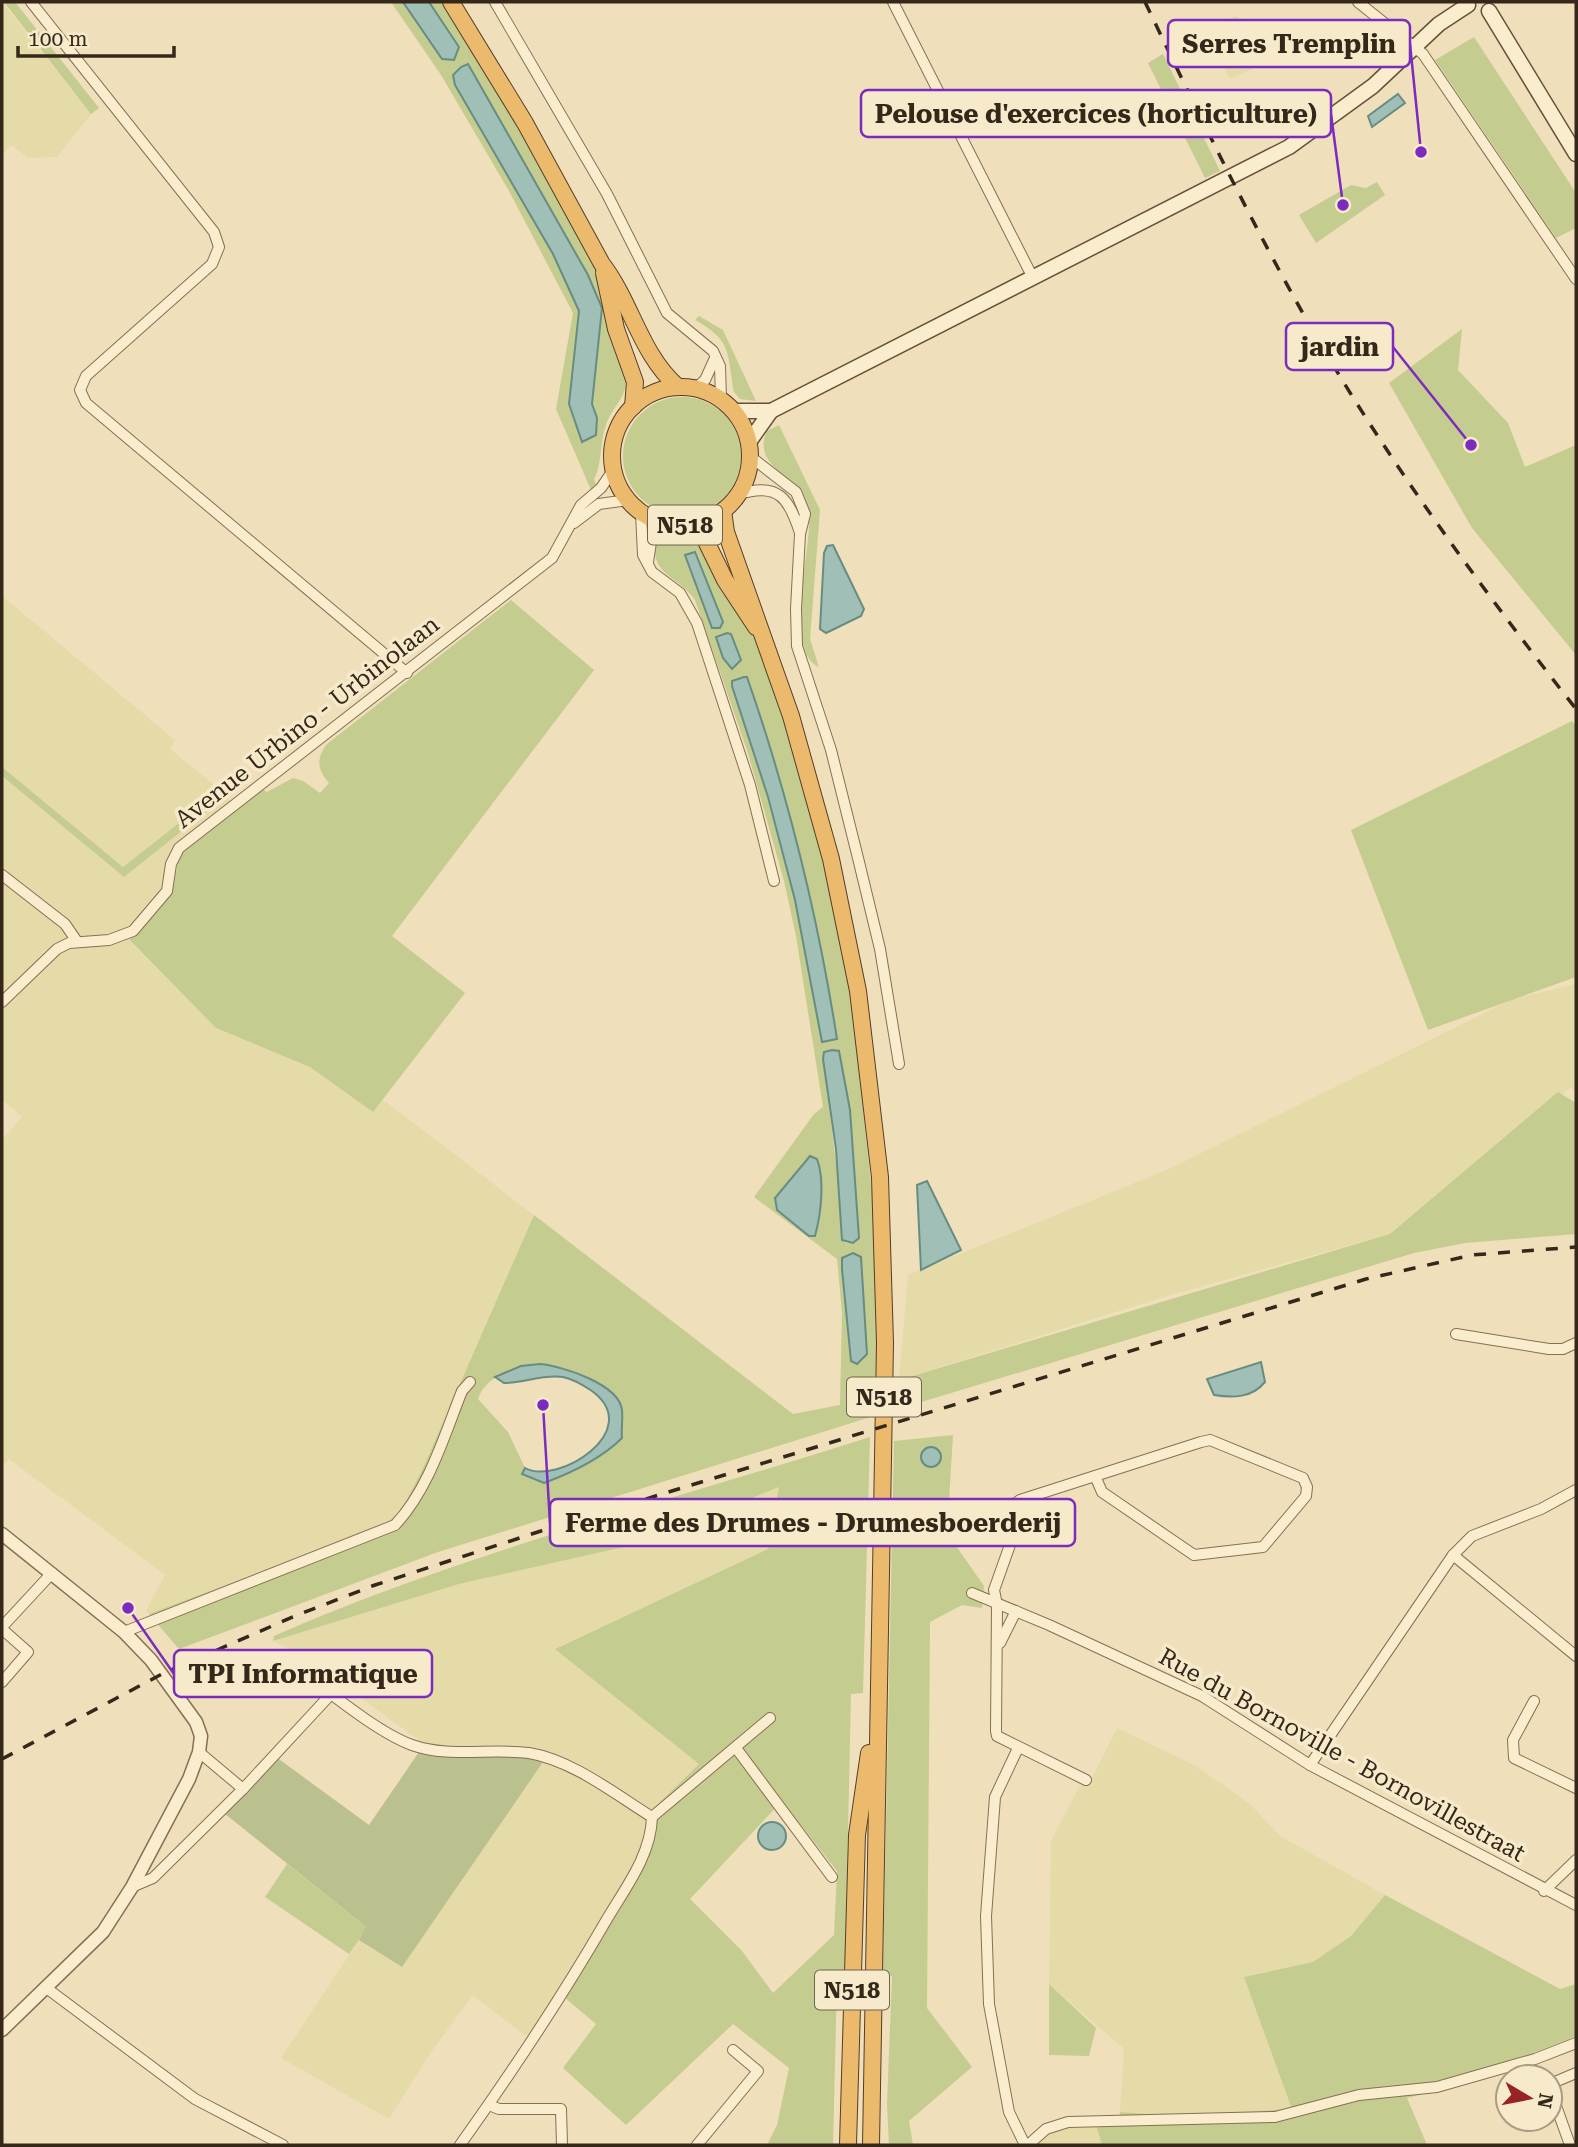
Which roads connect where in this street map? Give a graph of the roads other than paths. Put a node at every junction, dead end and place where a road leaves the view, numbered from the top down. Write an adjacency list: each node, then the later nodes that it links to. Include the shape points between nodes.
1 (31, 2): 32 (street, via 214,232 219,247 212,264 86,376 80,390 86,403)
2 (451, 2): 10 (highway, via 525,123)
3 (495, 2): 13 (street, via 607,194 667,313 709,346)
4 (893, 2): 11 (street)
5 (1358, 2): 8 (street)
6 (1467, 3): 7 (main road, via 1477,13); 8 (main road)
7 (1491, 6): 9 (main road)
8 (1414, 47): 11 (main road, via 1373,86 1289,147); 12 (street)
9 (1576, 154)
10 (602, 264): 14 (highway, via 651,357); 17 (highway, via 616,329 635,382)
11 (1033, 278): 19 (main road)
12 (1576, 279)
13 (715, 358): 15 (street); 16 (street, via 720,366)
14 (678, 387): 15 (highway); 17 (highway, via 657,391)
15 (696, 388): 16 (highway)
16 (721, 400): 18 (highway)
17 (633, 407): 21 (highway, N518, via 617,432)
18 (734, 411): 19 (main road); 20 (highway)
19 (771, 411): 20 (main road)
20 (750, 450): 22 (highway, N518); 29 (street, via 796,492 805,514)
21 (614, 469): 23 (highway, N518); 26 (street, Avenue Urbino - Urbinolaan, via 581,505)
22 (739, 494): 24 (highway, N518); 29 (street, via 763,489 775,492 790,508)
23 (628, 500): 25 (highway, N518); 26 (street, Avenue Urbino - Urbinolaan, via 599,504)
24 (723, 511): 28 (highway, N518); 31 (highway, N518, via 726,532)
25 (641, 512): 27 (highway, N518); 30 (street, via 643,555)
26 (573, 523): 32 (street, Avenue Urbino - Urbinolaan, via 552,558)
27 (667, 524): 28 (highway, N518); 30 (street, via 651,542)
28 (689, 524): 31 (highway, N518, via 705,539 740,606)
29 (800, 534): 37 (street, via 797,646 831,750 858,858 880,949)
30 (648, 563): 34 (street, via 663,583 680,593 697,623 750,785)
31 (766, 640): 57 (highway, N518, via 831,859 858,990 872,1089 880,1177 884,1343)
32 (407, 673): 35 (street, Avenue Urbino - Urbinolaan, via 179,848 167,891 133,931 102,941)
33 (2, 875): 35 (street, via 65,924)
34 (774, 881)
35 (76, 940): 36 (street, via 57,949)
36 (2, 1002)
37 (899, 1064)
38 (1456, 1334): 39 (street, via 1549,1349)
39 (1576, 1343)
40 (470, 1382): 50 (street, via 421,1489 395,1525)
41 (1095, 1476): 41 (street, via 1102,1492 1194,1555 1263,1546 1306,1496 1307,1487 1303,1478 1210,1440); 47 (street, via 1015,1504 1011,1542 994,1590)
42 (1576, 1490): 44 (street, via 1541,1509 1472,1535)
43 (2, 1534): 45 (street)
44 (1452, 1555): 52 (street); 62 (street)
45 (52, 1573): 49 (street); 50 (street)
46 (972, 1593): 47 (street, Rue du Bornoville - Bornovillestraat)
47 (997, 1605): 48 (street, Rue du Bornoville - Bornovillestraat); 51 (street)
48 (1016, 1611): 51 (street); 62 (street, Rue du Bornoville - Bornovillestraat, via 1202,1696)
49 (2, 1628): 53 (street, via 29,1652)
50 (124, 1632): 54 (street, via 152,1660)
51 (998, 1647): 60 (street, via 996,1731)
52 (1576, 1654)
53 (2, 1682)
54 (173, 1691): 55 (street, via 202,1675 271,1654); 61 (street, via 196,1722 201,1736)
55 (332, 1693): 65 (street); 66 (street, via 407,1744 442,1751 531,1754 598,1783)
56 (1534, 1701): 64 (street, via 1513,1740 1514,1758)
57 (878, 1707): 82 (highway, N518, via 856,1835); 83 (highway, N518)
58 (770, 1718): 59 (street)
59 (736, 1748): 66 (street); 68 (street)
60 (1018, 1748): 63 (street); 84 (street, via 995,1797 986,1916 989,2004 1009,2112)
61 (199, 1752): 65 (street); 69 (street)
62 (1310, 1765): 70 (street, Rue du Bornoville - Bornovillestraat)
63 (1086, 1780)
64 (1576, 1788)
65 (243, 1789): 69 (street, via 153,1878)
66 (652, 1817): 76 (street, via 641,1860 569,1986)
67 (1576, 1860): 70 (street)
68 (832, 1877)
69 (132, 1887): 72 (street, via 103,1932)
70 (1544, 1891): 71 (street, Rue du Bornoville - Bornovillestraat)
71 (1575, 1902)
72 (45, 1987): 73 (street); 78 (street, via 187,2093)
73 (2, 2030)
74 (1576, 2043): 84 (street, via 1437,2087 1359,2095 1275,2117 1068,2122 1046,2129)
75 (733, 2050): 81 (street, via 758,2071)
76 (489, 2105): 79 (street); 80 (street, via 561,2109)
77 (1564, 2127): 85 (street)
78 (283, 2145)
79 (460, 2145)
80 (562, 2145)
81 (697, 2145)
82 (848, 2145)
83 (871, 2145)
84 (1026, 2145)
85 (1570, 2145)

